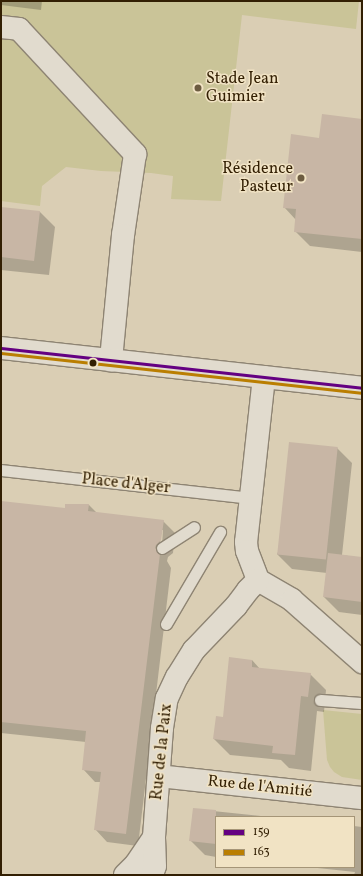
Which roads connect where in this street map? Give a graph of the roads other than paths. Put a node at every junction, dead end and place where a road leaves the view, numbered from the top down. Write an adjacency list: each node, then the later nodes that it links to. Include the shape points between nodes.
1 (10, 28): 3 (street, via 135,154 123,235)
2 (1, 348): 3 (street)
3 (111, 360): 4 (street)
4 (264, 377): 5 (street); 7 (street)
5 (362, 388)
6 (1, 470): 7 (lane, Place d'Alger)
7 (252, 498): 11 (street, via 246,542)
8 (194, 527): 10 (lane)
9 (220, 532): 12 (lane)
10 (162, 548)
11 (258, 580): 13 (street, via 292,600); 16 (street, Rue de la Paix, via 194,650 176,677 167,698)
12 (166, 624)
13 (357, 652)
14 (320, 700): 15 (lane)
15 (362, 703)
16 (159, 776): 17 (street, Rue de l'Amitié); 18 (street, Rue de la Paix)
17 (362, 798)
18 (154, 836): 19 (street, Rue de la Paix, via 136,864); 20 (street, Rue de la Paix, via 155,866)
19 (125, 875)
20 (152, 875)

